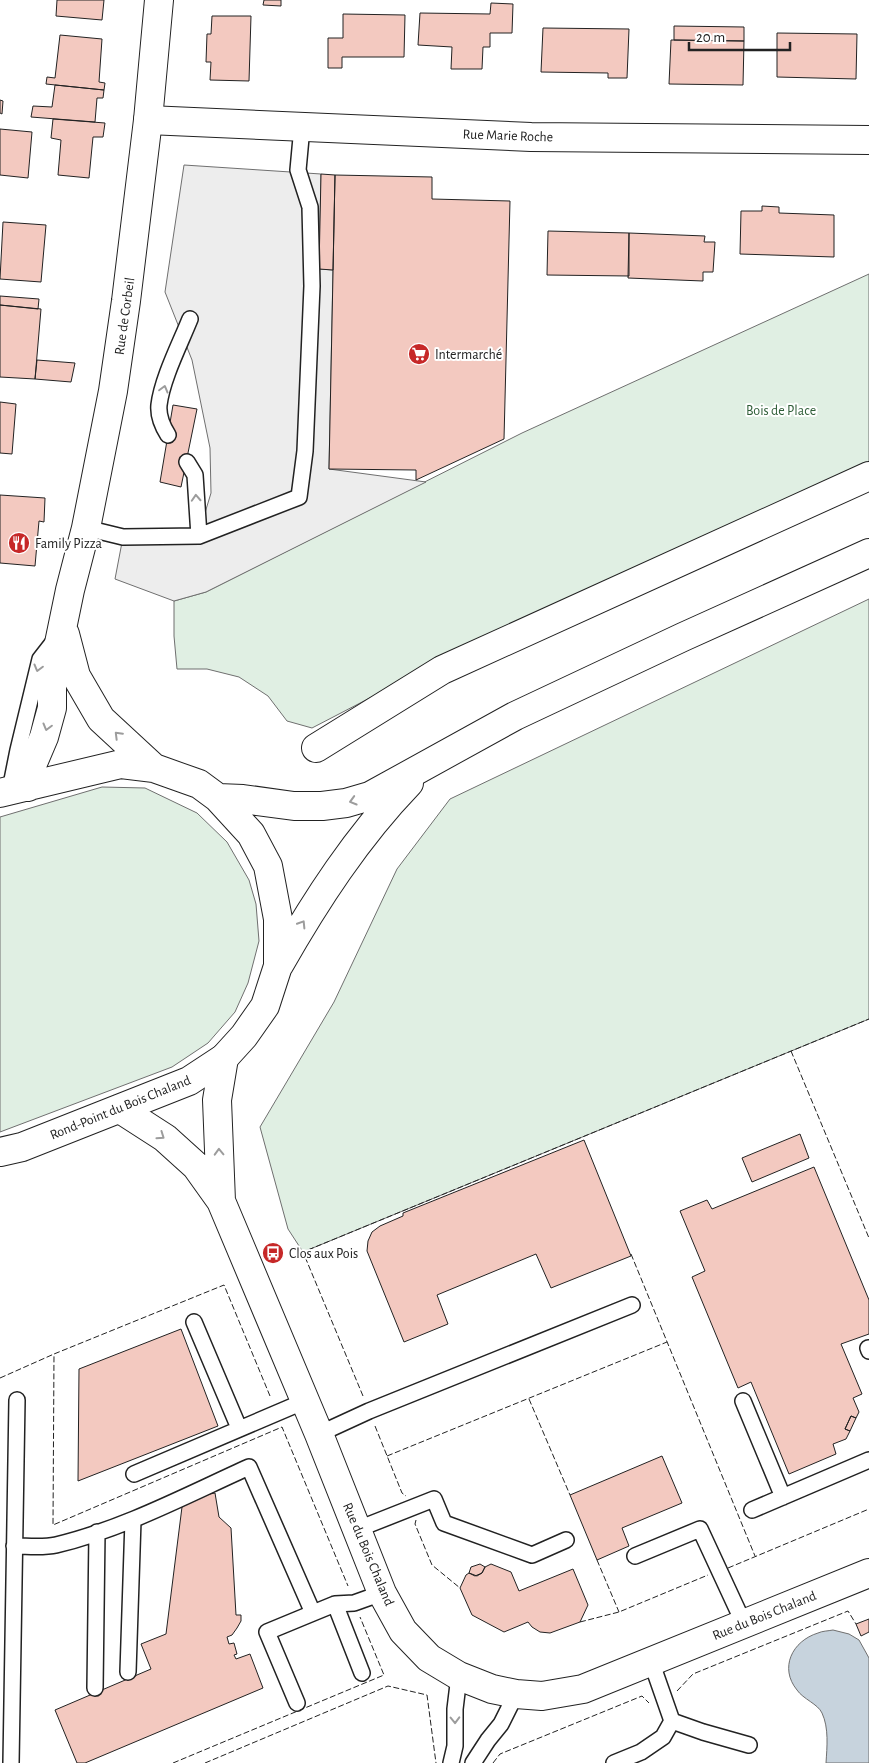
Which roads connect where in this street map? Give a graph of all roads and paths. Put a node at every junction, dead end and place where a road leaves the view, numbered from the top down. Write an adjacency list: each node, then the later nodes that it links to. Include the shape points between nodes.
1 (159, 0): 2 (street, Rue de Corbeil)
2 (148, 120): 3 (street, Rue Marie Roche); 9 (street, Rue de Corbeil, via 113,391)
3 (302, 126): 4 (street, Rue Marie Roche, via 531,136); 10 (lane, via 298,170 310,207 312,286 299,497)
4 (869, 140)
5 (190, 319): 6 (lane, one-way to 5, via 159,406 167,375)
6 (168, 435)
7 (187, 462): 10 (lane, one-way to 7, via 195,475)
8 (869, 476): 13 (street, via 442,670)
9 (86, 528): 10 (lane, via 123,537); 12 (street, Rue de Corbeil)
10 (198, 536)
11 (869, 553): 14 (street, via 516,716)
12 (64, 627): 15 (street, Rue de Corbeil, one-way to 12, via 101,719 76,676); 16 (street, Rue de Corbeil, one-way to 16, via 52,677 52,708 44,737 28,777)
13 (316, 748)
14 (428, 764): 17 (street, one-way to 17, via 370,796 346,803 294,806); 18 (street, one-way to 14, via 347,855 384,808)
15 (154, 768): 16 (street, Rond-Point du Bois Chaland, via 121,764); 17 (street, Rond-Point du Bois Chaland, via 199,784)
16 (14, 790)
17 (218, 798): 18 (street, Rond-Point du Bois Chaland, via 251,834 268,866 278,919)
18 (278, 966): 19 (street, Rond-Point du Bois Chaland, via 265,1006)
19 (224, 1058): 20 (street, Rond-Point du Bois Chaland, via 189,1080); 23 (street, Rue du Bois Chaland, one-way to 19, via 217,1100)
20 (120, 1109): 21 (street, Rond-Point du Bois Chaland); 23 (street, Rue du Bois Chaland, one-way to 23, via 165,1138 196,1166)
21 (11, 1149): 22 (street)
22 (0, 1167)
23 (221, 1201): 27 (street, Rue du Bois Chaland)
24 (632, 1304): 30 (lane)
25 (194, 1322): 29 (lane)
26 (17, 1400): 39 (lane)
27 (305, 1401): 29 (lane); 30 (street, Rue du Bois Chaland)
28 (743, 1401): 33 (lane)
29 (239, 1428): 32 (lane)
30 (319, 1434): 36 (street, Rue du Bois Chaland)
31 (869, 1460): 33 (lane)
32 (134, 1474)
33 (783, 1497): 34 (lane)
34 (752, 1510)
35 (133, 1520): 37 (lane); 44 (lane, via 249,1467); 47 (lane)
36 (358, 1529): 38 (lane, via 434,1500 444,1523 532,1555); 42 (street, Rue du Bois Chaland)
37 (97, 1532): 39 (lane, via 55,1545); 50 (lane)
38 (566, 1540)
39 (14, 1546): 55 (lane)
40 (634, 1556): 45 (lane, via 700,1528)
41 (869, 1573): 45 (street, Rue du Bois Chaland)
42 (382, 1593): 43 (lane, via 354,1603); 49 (street, Rue du Bois Chaland, via 403,1631 429,1658)
43 (336, 1604): 44 (lane); 48 (lane)
44 (313, 1613): 52 (lane, via 267,1632)
45 (744, 1624): 46 (street, Rue du Bois Chaland)
46 (651, 1661): 51 (street, Rue du Bois Chaland, via 583,1689 542,1696); 53 (lane)
47 (128, 1672)
48 (362, 1673)
49 (458, 1676): 51 (street, Rue du Bois Chaland); 56 (lane, one-way to 56, via 455,1746)
50 (95, 1688)
51 (516, 1694): 57 (lane, via 502,1724)
52 (296, 1703)
53 (672, 1721): 54 (lane); 58 (lane, via 663,1737 641,1752)
54 (749, 1745)
55 (11, 1763)
56 (451, 1763)
57 (473, 1763)
58 (614, 1763)

